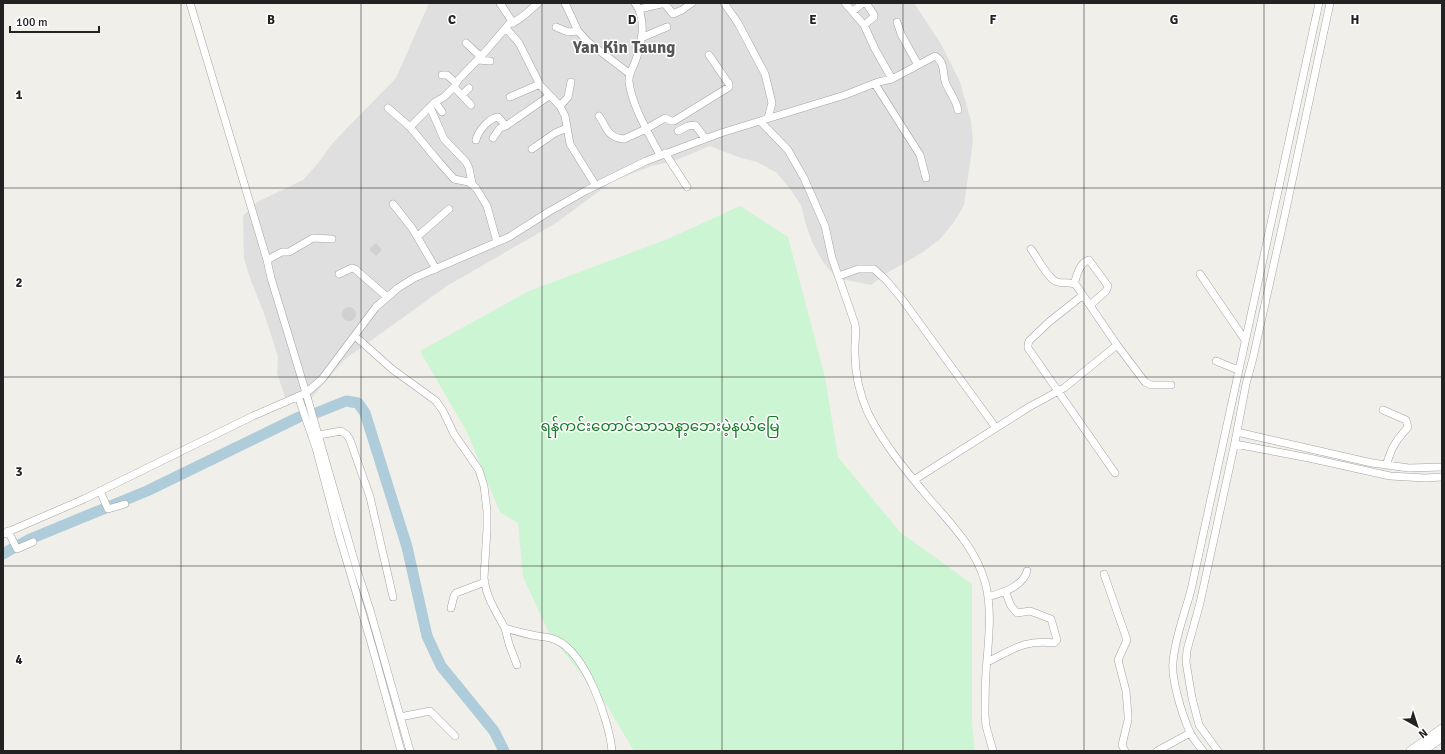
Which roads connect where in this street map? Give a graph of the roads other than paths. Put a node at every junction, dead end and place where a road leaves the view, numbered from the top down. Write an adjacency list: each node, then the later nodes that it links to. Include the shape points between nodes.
1 (190, 3): 66 (street)
2 (500, 3): 14 (street)
3 (538, 3): 14 (street)
4 (565, 3): 19 (street)
5 (692, 3): 11 (street, via 673,14 665,4)
6 (724, 3): 44 (street, via 738,23 765,74 772,103)
7 (863, 3): 12 (street)
8 (866, 3): 15 (street, via 874,15)
9 (1319, 3): 76 (street)
10 (1330, 3): 85 (street)
11 (637, 6): 20 (street, via 642,23)
12 (849, 6): 15 (street)
13 (897, 22): 25 (street)
14 (513, 23): 18 (street)
15 (864, 25): 28 (street)
16 (556, 27): 19 (street, via 568,32)
17 (667, 27): 20 (street)
18 (506, 28): 23 (street); 30 (street, via 519,43)
19 (578, 31): 26 (street, via 588,42)
20 (641, 38): 26 (street)
21 (466, 43): 23 (street)
22 (709, 55): 49 (street, via 729,84 729,88 674,121 665,118)
23 (479, 58): 24 (street); 32 (street)
24 (490, 61)
25 (918, 65): 28 (street); 41 (street, via 932,57 939,58 945,82)
26 (630, 74): 49 (street, via 631,89)
27 (442, 75): 32 (street, via 447,75)
28 (892, 79): 31 (street)
29 (571, 82): 39 (street, via 568,97)
30 (540, 84): 35 (street); 36 (street)
31 (875, 84): 44 (street); 56 (street, via 920,155)
32 (455, 85): 34 (street); 37 (street)
33 (469, 88): 34 (street)
34 (462, 95): 38 (street)
35 (549, 96): 39 (street); 46 (street)
36 (510, 97)
37 (433, 104): 42 (street); 47 (street); 57 (street, via 444,139 470,168)
38 (471, 105)
39 (560, 106): 48 (street)
40 (388, 108): 47 (street)
41 (958, 110)
42 (442, 112)
43 (599, 116): 49 (street, via 607,131 620,138)
44 (768, 118): 45 (street)
45 (760, 121): 52 (street); 70 (street, via 788,150 804,178 825,226)
46 (506, 126): 51 (street, via 500,128); 53 (street, via 496,117 485,124)
47 (410, 127): 57 (street, via 452,177)
48 (567, 128): 54 (street); 58 (street, via 570,144)
49 (646, 129): 55 (street)
50 (678, 131): 52 (street, via 695,125)
51 (493, 138)
52 (705, 138): 55 (street)
53 (476, 140)
54 (532, 149)
55 (663, 154): 58 (street); 59 (street)
56 (926, 178)
57 (472, 183): 64 (street, via 486,204)
58 (596, 186): 64 (street)
59 (687, 187)
60 (393, 204): 62 (street)
61 (449, 209): 62 (street)
62 (418, 236): 67 (street)
63 (332, 239): 66 (street, via 313,238 289,252 282,252)
64 (497, 242): 67 (street)
65 (1031, 249): 71 (street, via 1052,280)
66 (267, 260): 82 (street)
67 (436, 269): 73 (street, via 405,283)
68 (339, 274): 73 (street, via 355,269)
69 (1200, 274): 76 (street)
70 (839, 276): 84 (street, via 858,269 874,269 886,280 902,298); 92 (street, via 857,332 856,371 868,412 885,441)
71 (1074, 284): 72 (street); 74 (street, via 1084,262 1089,260 1108,286)
72 (1083, 295): 74 (street); 81 (street, via 1029,341 1030,352)
73 (387, 297): 75 (street, via 376,307)
74 (1090, 305): 77 (street)
75 (355, 336): 82 (street, via 322,379); 99 (street, via 392,369 436,401 454,434 479,470 487,511)
76 (1245, 340): 79 (street)
77 (1117, 345): 80 (street, via 1145,382 1151,385); 81 (street)
78 (1216, 361): 79 (street)
79 (1238, 370): 110 (street, via 1191,590 1172,662 1181,709)
80 (1171, 384)
81 (1058, 391): 84 (street); 90 (street)
82 (302, 394): 86 (street); 93 (street); 107 (street, via 347,564)
83 (1383, 410): 88 (street, via 1408,423 1408,427 1392,449)
84 (996, 428): 92 (street)
85 (1237, 433): 87 (street); 88 (street)
86 (319, 435): 101 (street, via 341,431 350,440 370,497); 107 (street, via 370,610)
87 (1235, 443): 91 (street, via 1390,476); 120 (street, via 1186,662 1199,724)
88 (1386, 465): 89 (street)
89 (1442, 467)
90 (1115, 473)
91 (1442, 477)
92 (914, 480): 102 (street, via 967,542 982,572)
93 (100, 491): 94 (street, via 107,508); 95 (street)
94 (125, 504)
95 (6, 533): 96 (street, via 17,549)
96 (33, 542)
97 (1027, 571): 100 (street, via 1022,580)
98 (1104, 574): 117 (street, via 1127,640 1118,660 1126,691 1128,720 1122,745)
99 (485, 582): 103 (street, via 456,593); 104 (street, via 492,606)
100 (1005, 591): 102 (street); 105 (street, via 1016,612 1030,611 1051,619 1057,640 1054,643 1037,641 1022,644)
101 (393, 597)
102 (988, 597): 105 (street)
103 (451, 608)
104 (505, 628): 106 (street); 115 (street, via 548,637 569,649 587,675 602,708 610,733)
105 (987, 662): 116 (street, via 985,715)
106 (517, 665)
107 (389, 691): 108 (street); 113 (street)
108 (400, 717): 111 (street, via 430,711); 114 (street)
109 (1442, 729): 121 (street)
110 (1190, 733): 118 (street); 119 (street)
111 (455, 736)
112 (1442, 737): 122 (street)
113 (401, 751)
114 (410, 751)
115 (612, 751)
116 (993, 751)
117 (1125, 751)
118 (1157, 751)
119 (1203, 751)
120 (1218, 751)
121 (1411, 751)
122 (1422, 751)

